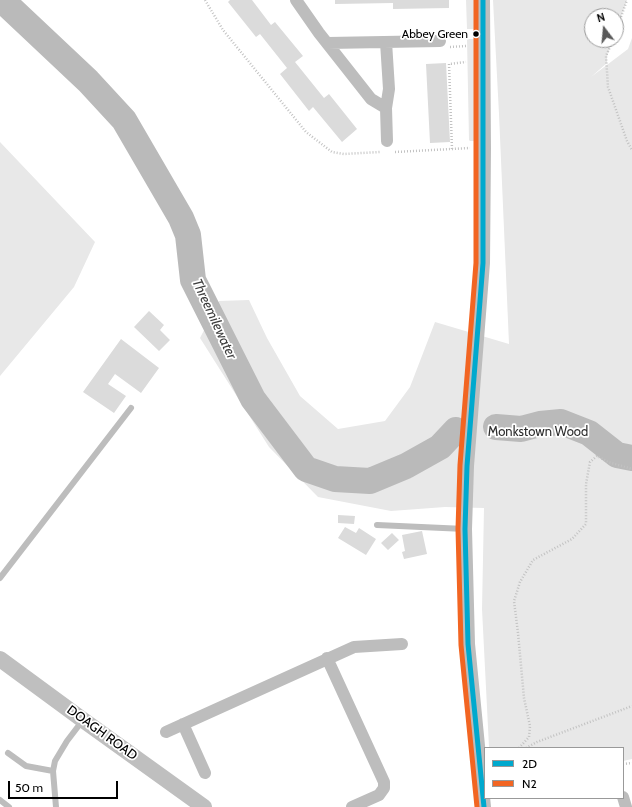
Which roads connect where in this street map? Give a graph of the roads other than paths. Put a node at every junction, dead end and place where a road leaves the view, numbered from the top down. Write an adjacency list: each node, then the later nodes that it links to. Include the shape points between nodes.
1 (296, 0): 5 (street)
2 (482, 0): 10 (street, via 483,263 467,466)
3 (440, 41): 4 (street)
4 (386, 42): 5 (street); 6 (street, via 389,89)
5 (328, 43): 6 (street, via 371,99)
6 (386, 108): 7 (street)
7 (388, 146)
8 (131, 408): 11 (lane)
9 (377, 524): 10 (lane)
10 (465, 529): 21 (street, via 468,644)
11 (0, 578)
12 (402, 644): 14 (street, via 354,647)
13 (0, 658): 15 (main road, DOAGH ROAD)
14 (327, 658): 16 (street); 26 (street, via 384,782 384,788 378,795)
15 (83, 720): 19 (lane, via 55,761); 25 (main road, DOAGH ROAD)
16 (183, 724): 17 (street); 20 (street)
17 (166, 732)
18 (8, 753): 19 (lane, via 26,766)
19 (53, 771): 24 (lane)
20 (205, 773)
21 (484, 791): 27 (street)
22 (0, 800): 23 (lane)
23 (8, 807)
24 (56, 807)
25 (204, 807)
26 (352, 807)
27 (484, 807)

